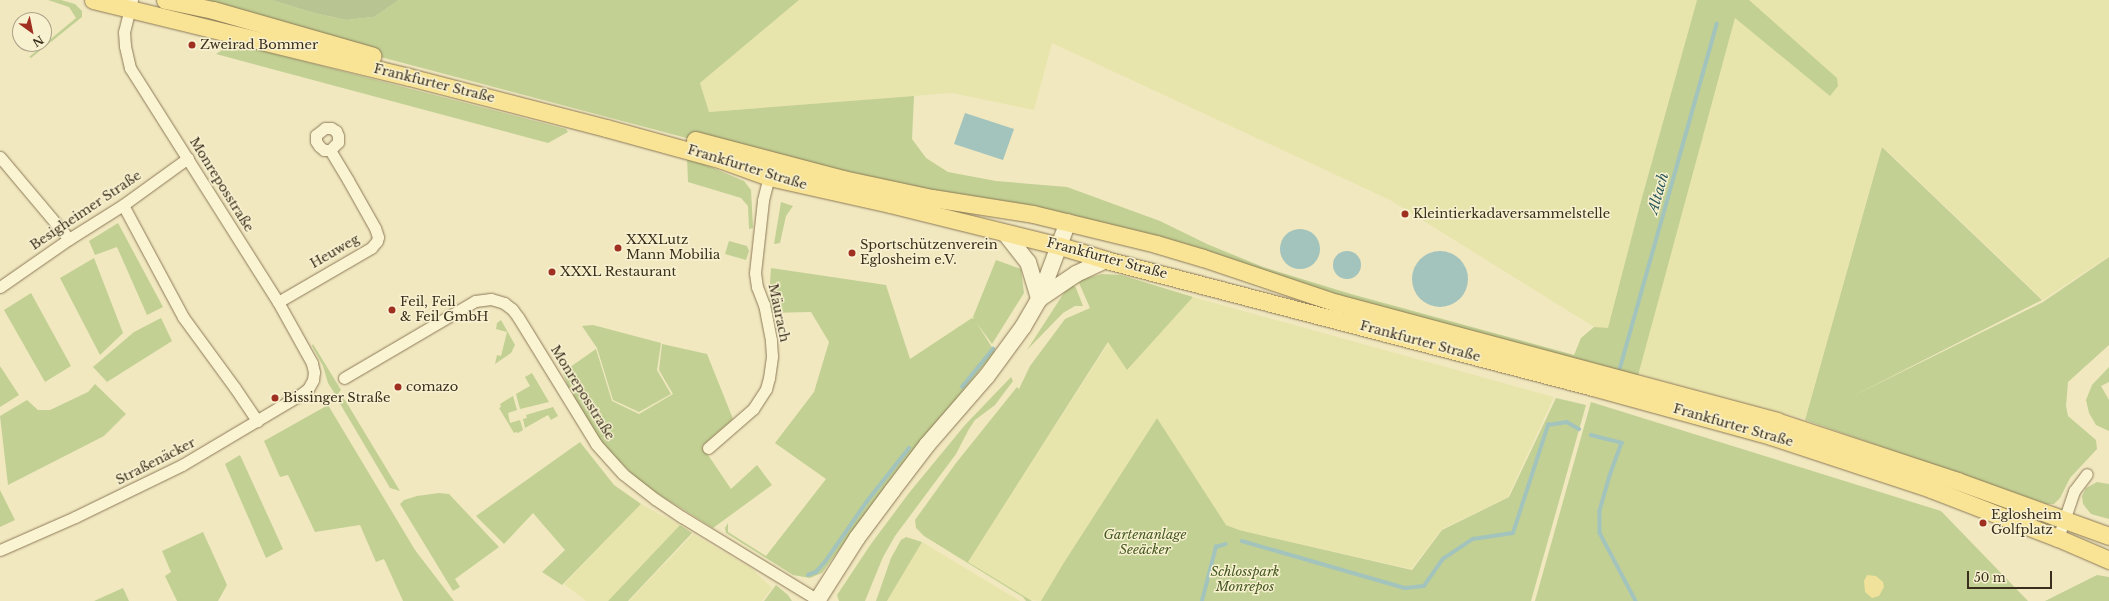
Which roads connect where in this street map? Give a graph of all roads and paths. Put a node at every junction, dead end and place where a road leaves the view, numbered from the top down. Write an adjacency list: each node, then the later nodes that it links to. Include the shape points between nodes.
1 (93, 0): 3 (main road, Frankfurter Straße)
2 (165, 0): 7 (main road, Frankfurter Straße, via 213,10)
3 (130, 5): 6 (street, Monreposstraße, via 124,32 130,68); 7 (main road, Frankfurter Straße, via 694,152)
4 (330, 150): 16 (street, Heuweg, via 370,216 378,237 377,242 371,248)
5 (0, 157): 11 (street)
6 (188, 158): 8 (street, Besigheimer Straße); 16 (street, Monreposstraße)
7 (771, 169): 9 (main road, Frankfurter Straße); 10 (main road, Frankfurter Straße, via 890,204); 20 (street, Mäurach, via 763,200 755,273 771,340 770,378 753,409)
8 (123, 205): 11 (street, Besigheimer Straße); 19 (street, via 183,318)
9 (1068, 222): 12 (main road); 22 (main road, Frankfurter Straße, via 1203,258 1337,304 1776,421 1957,481)
10 (1005, 233): 12 (main road, Frankfurter Straße); 15 (main road, via 1028,262)
11 (69, 238): 14 (street, Besigheimer Straße)
12 (1060, 246): 13 (main road, Frankfurter Straße); 15 (main road)
13 (1106, 260): 15 (main road, via 1076,274); 24 (main road, Frankfurter Straße, via 1771,436 1932,489)
14 (0, 287)
15 (1039, 299): 27 (main road, via 1005,353 927,445 892,491)
16 (278, 302): 18 (street, Monreposstraße, via 312,363)
17 (344, 378): 27 (street, Monreposstraße, via 475,300 484,298 499,301 512,309 518,317 582,424 623,474 677,514)
18 (313, 380): 19 (street, Straßenäcker, via 308,389 300,395)
19 (257, 421): 25 (street, Straßenäcker, via 182,465)
20 (708, 448)
21 (2087, 474): 22 (street, via 2074,491)
22 (2064, 520): 23 (main road, Frankfurter Straße); 24 (street)
23 (2109, 536)
24 (2058, 538): 26 (main road, Frankfurter Straße)
25 (0, 550)
26 (2109, 560)
27 (818, 600)

